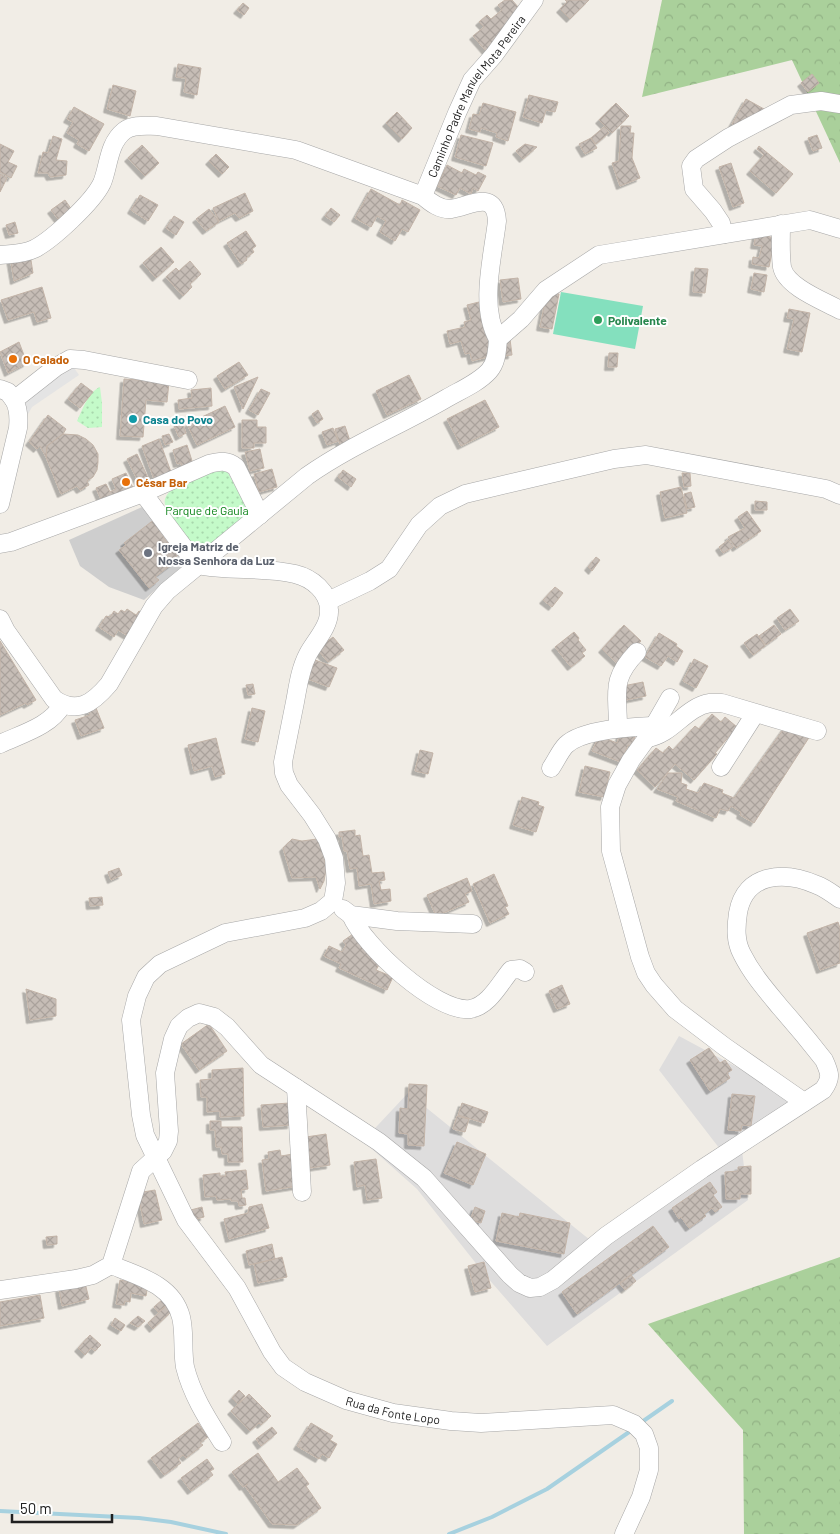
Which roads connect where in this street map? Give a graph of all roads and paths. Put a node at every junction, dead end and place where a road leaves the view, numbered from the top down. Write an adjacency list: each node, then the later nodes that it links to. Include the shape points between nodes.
1 (534, 0): 3 (street, Caminho Padre Manuel Mota Pereira, via 472,80)
2 (840, 104): 6 (street, via 821,101 792,106 728,138 696,159 690,166 694,189 713,211)
3 (423, 196): 7 (street, via 296,150 157,126 138,126 125,131 114,143 102,183 90,200 50,239 32,250); 9 (street, via 438,207 450,209 480,201 488,203 497,212 488,298)
4 (780, 224): 5 (street, via 810,220); 6 (street); 8 (street, via 782,268 788,279)
5 (840, 229)
6 (724, 234): 9 (street, via 599,255 546,290 522,319)
7 (0, 255)
8 (840, 310)
9 (498, 339): 16 (street, via 496,361 482,378 327,461)
10 (188, 380): 12 (street, via 70,359)
11 (0, 389): 12 (street, via 8,392)
12 (14, 400): 15 (street, via 18,406 18,428)
13 (143, 493): 16 (street, via 209,464 229,462 236,467); 17 (street); 18 (street)
14 (840, 495): 19 (street, via 826,489 646,455 614,459 465,494 440,506 419,526 389,569 370,582)
15 (0, 504)
16 (260, 515): 18 (street)
17 (0, 544)
18 (197, 565): 19 (street, via 271,569 298,574 313,581); 23 (street, via 154,606 100,696 86,704)
19 (328, 601): 32 (street, via 328,619 301,672 283,762 289,786 327,839 334,858 336,883)
20 (0, 619): 23 (street)
21 (637, 652): 25 (street, via 625,664 616,688)
22 (670, 698): 27 (street)
23 (62, 705): 28 (street, via 43,724)
24 (755, 714): 26 (street); 27 (street, via 722,703 709,703 686,715 666,732 655,737); 29 (street)
25 (618, 728): 27 (street); 30 (street, via 574,740 566,745)
26 (817, 731)
27 (650, 732): 37 (street, via 617,785 610,807 612,851 646,973 675,1009)
28 (0, 744)
29 (721, 766)
30 (551, 768)
31 (840, 899): 37 (street, via 817,885 772,877 757,882 745,892 739,906 735,929 741,952 754,974 824,1060 829,1071 829,1081 823,1090)
32 (333, 901): 33 (street); 38 (street, Rua da Fonte Lopo, via 305,918 225,933 160,964 146,977 131,1020 141,1115)
33 (350, 915): 34 (street, via 397,921); 35 (street, via 355,926 382,957 438,1001 452,1007 471,1009 498,988 511,970)
34 (473, 924)
35 (525, 972)
36 (296, 1088): 37 (street, via 379,1142 424,1178 510,1275 530,1288 553,1280 606,1236); 38 (street, via 261,1065 214,1017 199,1014 188,1018 179,1026 173,1039 165,1073 168,1141); 39 (street)
37 (804, 1102)
38 (155, 1158): 40 (street, via 141,1171 136,1182); 43 (street, Rua da Fonte Lopo, via 186,1220 237,1288 272,1352 283,1366 305,1382 346,1400 393,1413 451,1421 481,1423 613,1415 634,1424 644,1434 649,1448 649,1470)
39 (302, 1192)
40 (111, 1265): 41 (street, via 93,1275 76,1279); 42 (street, via 165,1290 174,1302 181,1318 185,1366 194,1394)
41 (0, 1290)
42 (222, 1442)
43 (624, 1534)

